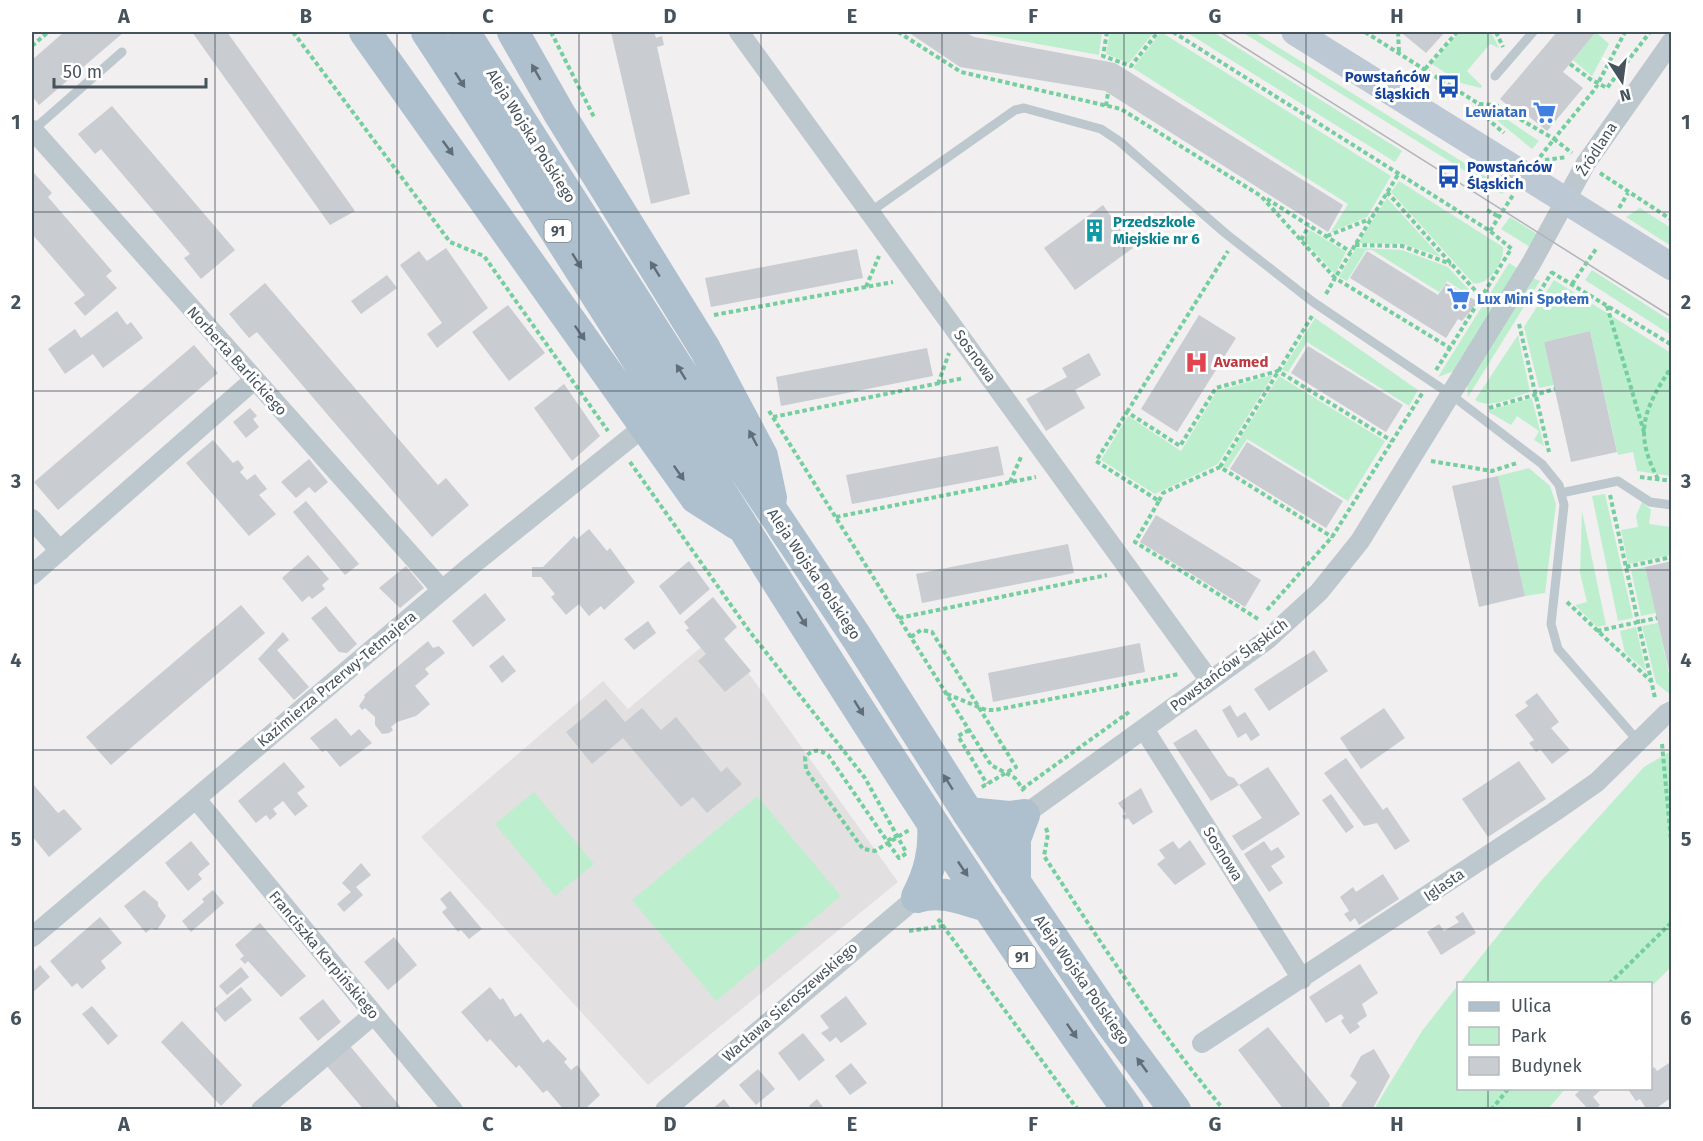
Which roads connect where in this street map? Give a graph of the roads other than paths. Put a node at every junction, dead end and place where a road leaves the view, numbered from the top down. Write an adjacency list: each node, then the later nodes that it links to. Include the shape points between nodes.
1 (365, 32): 17 (main road, one-way to 17)
2 (427, 32): 22 (main road, Aleja Wojska Polskiego / 91, one-way to 22, via 560,233)
3 (464, 32): 20 (main road, Aleja Wojska Polskiego / 91, one-way to 3)
4 (513, 32): 20 (main road, one-way to 4, via 762,456 705,349)
5 (739, 32): 13 (street, Sosnowa)
6 (1295, 32): 12 (street)
7 (1533, 32): 10 (lane)
8 (122, 52): 11 (lane)
9 (1668, 53): 12 (street, Źródlana, via 1586,163)
10 (1495, 76)
11 (32, 131): 15 (street, Norberta Barlickiego)
12 (1566, 200): 14 (street); 16 (street, Powstańców Śląskich)
13 (870, 212): 16 (lane, via 1015,110 1024,108 1101,129 1318,306); 26 (street, Sosnowa)
14 (1671, 267)
15 (254, 380): 23 (street); 25 (street, Norberta Barlickiego)
16 (1450, 394): 18 (lane, via 1542,464); 26 (street, Powstańców Śląskich, via 1360,541 1319,592 1268,639)
17 (646, 425): 22 (main road, one-way to 22, via 696,498); 25 (street, Kazimierza Przerwy-Tetmajera)
18 (1562, 494): 19 (lane, via 1618,481 1650,502); 29 (lane, via 1551,624 1558,649)
19 (1671, 505)
20 (774, 514): 31 (main road, Aleja Wojska Polskiego / 91, one-way to 20, via 857,638)
21 (32, 519): 23 (street)
22 (746, 530): 33 (main road, Aleja Wojska Polskiego / 91, one-way to 33)
23 (60, 551): 24 (street)
24 (32, 575)
25 (442, 590): 30 (street, Kazimierza Przerwy-Tetmajera)
26 (1210, 681): 28 (street, Powstańców Śląskich)
27 (1666, 715): 29 (street, Iglasta)
28 (1144, 729): 32 (street, Powstańców Śląskich); 38 (street, Sosnowa)
29 (1638, 741): 38 (street, Iglasta, via 1597,782)
30 (196, 799): 37 (street, Kazimierza Przerwy-Tetmajera); 39 (street, Franciszka Karpińskiego)
31 (975, 800): 32 (main road, via 1009,817); 34 (main road, Aleja Wojska Polskiego / 91)
32 (1025, 801): 34 (main road, via 1013,853)
33 (921, 828): 35 (main road, via 931,864); 36 (main road, Aleja Wojska Polskiego / 91, one-way to 36)
34 (1015, 883): 45 (main road, Aleja Wojska Polskiego / 91, one-way to 34)
35 (917, 897): 36 (main road, via 946,894); 43 (street, Wacława Sieroszewskiego)
36 (988, 906): 44 (main road, Aleja Wojska Polskiego / 91, one-way to 44)
37 (34, 929)
38 (1302, 979): 40 (street, Iglasta)
39 (373, 1015): 41 (street); 42 (street, Franciszka Karpińskiego)
40 (1202, 1043)
41 (261, 1110)
42 (453, 1110)
43 (665, 1110)
44 (1128, 1110)
45 (1175, 1110)

